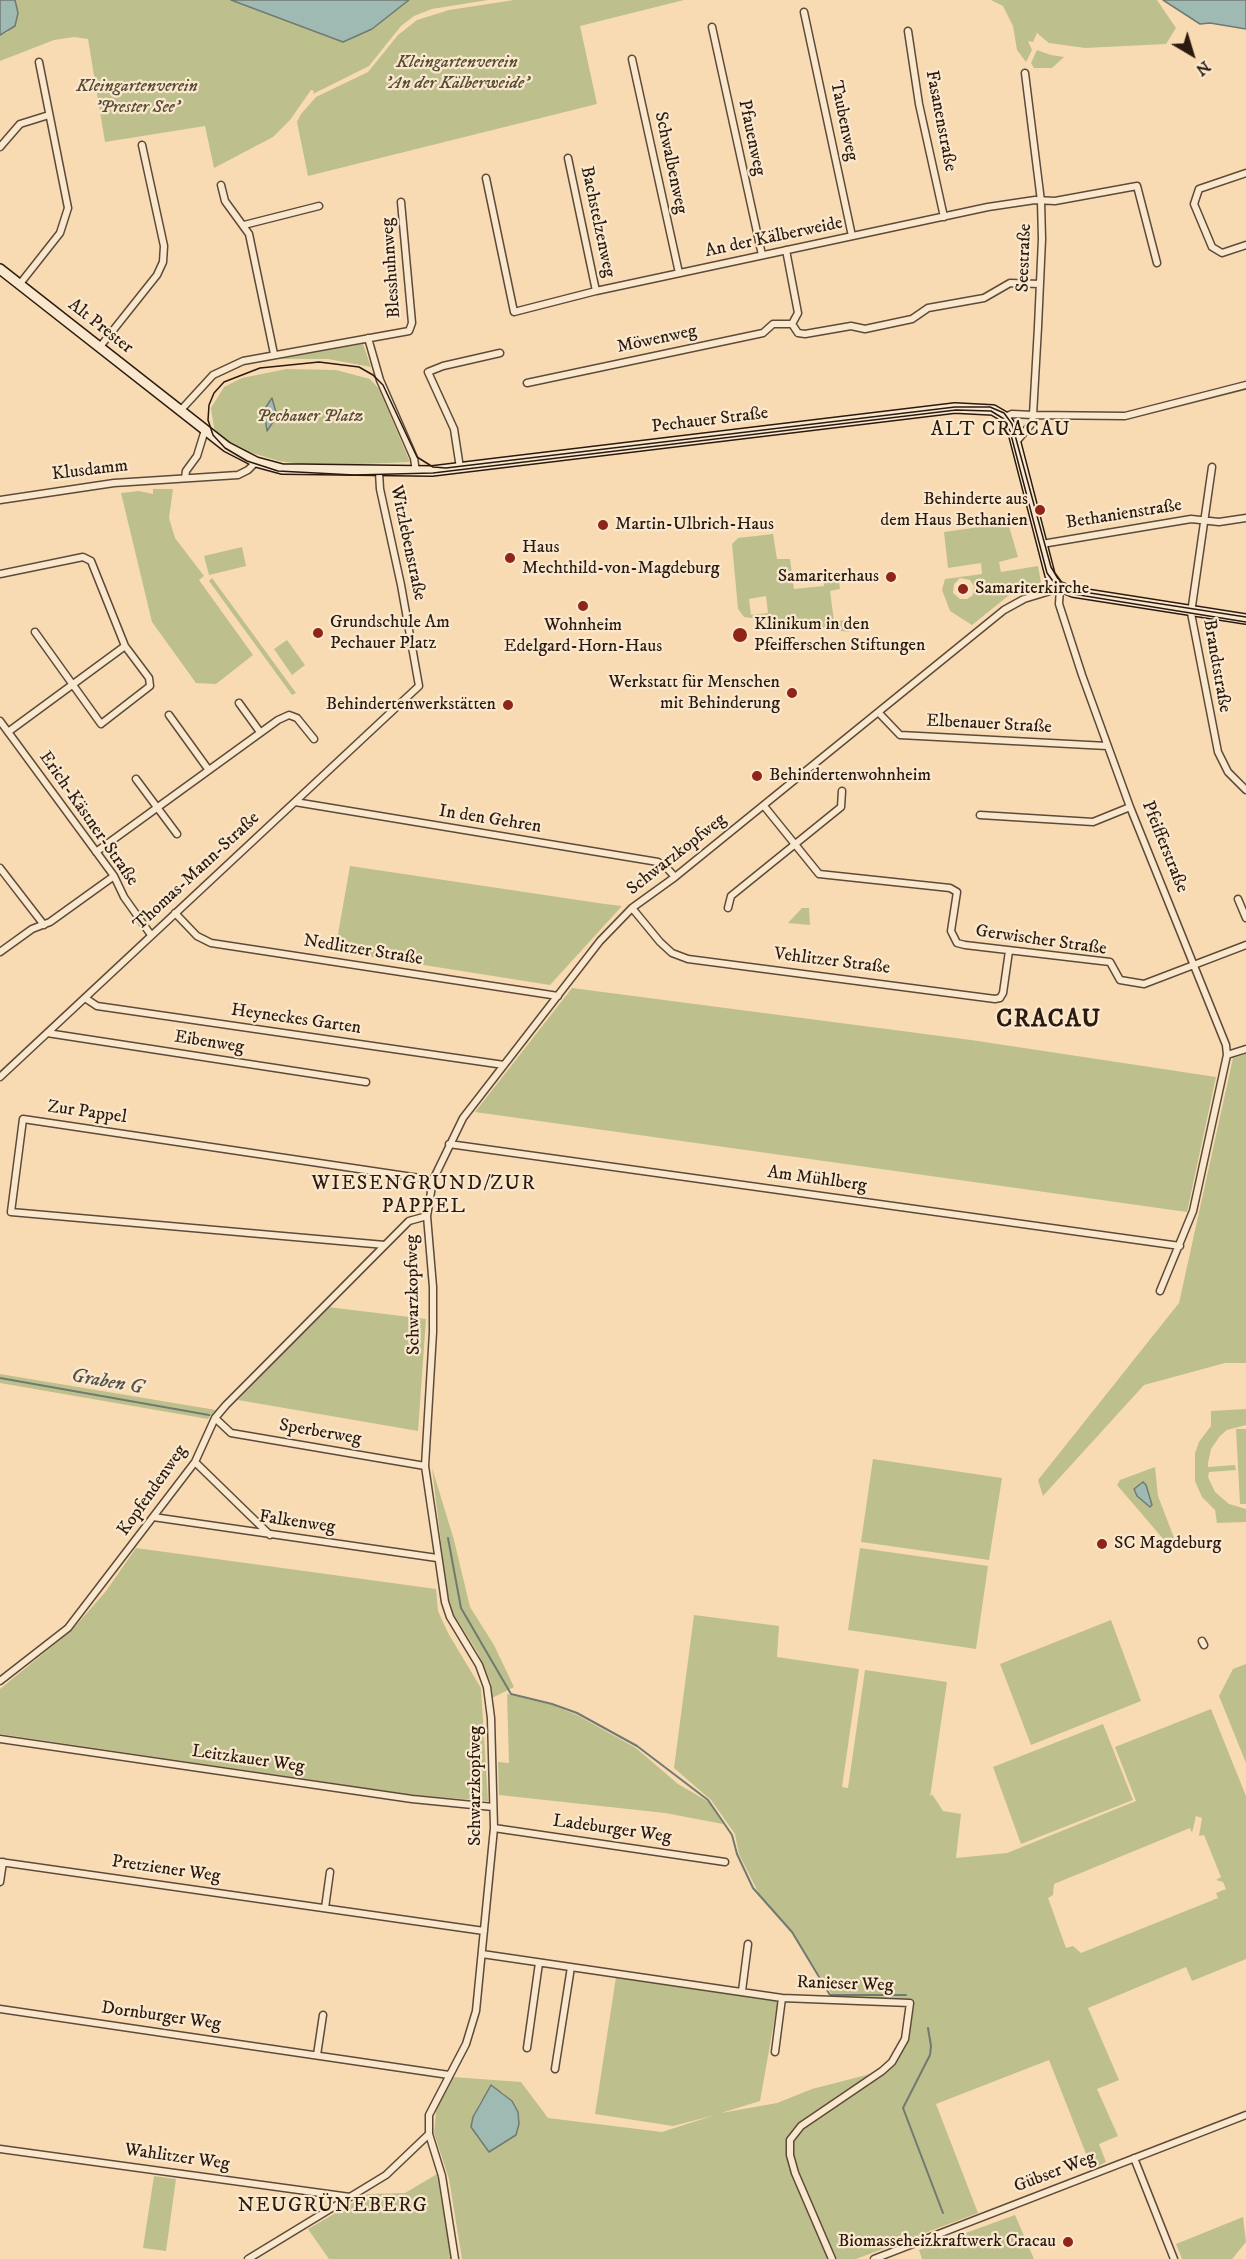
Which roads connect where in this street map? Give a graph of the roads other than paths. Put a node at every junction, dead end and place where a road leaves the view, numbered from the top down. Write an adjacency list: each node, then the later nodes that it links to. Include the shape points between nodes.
1 (804, 12): 19 (street, Taubenweg)
2 (712, 27): 22 (street, Pfauenweg)
3 (908, 31): 17 (street, Fasanenstraße, via 919,104)
4 (632, 59): 25 (street, Schwalbenweg)
5 (39, 62): 7 (street)
6 (1025, 73): 14 (street, Seestraße)
7 (49, 115): 9 (street, via 22,123); 27 (street, via 68,210 62,230)
8 (142, 145): 31 (street, via 164,246 163,262)
9 (0, 147)
10 (568, 158): 28 (street, Bachstelzenweg)
11 (1246, 173): 20 (street, via 1198,189 1194,204 1212,247 1222,253)
12 (486, 178): 28 (street, An der Kälberweide, via 514,312)
13 (221, 185): 18 (street, via 225,201)
14 (1041, 201): 17 (street, An der Kälberweide); 23 (street, An der Kälberweide, via 1137,186); 26 (street, Seestraße)
15 (401, 202): 30 (street, Blesshuhnweg, via 412,323 409,331)
16 (319, 206): 18 (street)
17 (944, 217): 19 (street, An der Kälberweide)
18 (244, 225): 33 (street)
19 (852, 236): 21 (street, An der Kälberweide)
20 (1246, 245)
21 (786, 250): 22 (street, An der Kälberweide); 29 (street, via 798,313)
22 (762, 255): 25 (street, An der Kälberweide)
23 (1156, 263)
24 (0, 269): 27 (main road, Alt Prester)
25 (679, 273): 28 (street, An der Kälberweide)
26 (1040, 284): 29 (street, via 1010,283 984,298 928,308 912,319 866,329 851,326 805,334 798,333); 37 (street, Seestraße)
27 (19, 285): 31 (main road, Alt Prester)
28 (596, 291)
29 (792, 324): 34 (street, Möwenweg, via 773,324 763,333)
30 (368, 338): 33 (street); 45 (street)
31 (99, 348): 36 (main road, Alt Prester)
32 (500, 353): 43 (street, via 428,372 454,429)
33 (274, 354): 36 (street, via 219,371)
34 (527, 383)
35 (1246, 385): 37 (street, via 1125,416)
36 (180, 411): 39 (main road)
37 (1033, 415): 38 (street); 40 (street, via 1032,423)
38 (1005, 417): 40 (main road, Pfeifferstraße); 43 (main road, Pechauer Straße, via 987,408 955,408)
39 (205, 430): 41 (main road); 46 (street)
40 (1016, 442): 50 (main road, Pfeifferstraße)
41 (256, 462): 44 (main road, via 296,471); 46 (street, Klusdamm, via 242,474)
42 (1212, 467): 49 (street, Brandtstraße)
43 (460, 468): 45 (main road, Pechauer Straße)
44 (379, 472): 45 (main road); 58 (street, Witzlebenstraße, via 420,681)
45 (416, 472)
46 (185, 478): 47 (street, Klusdamm, via 93,485)
47 (0, 500)
48 (1246, 518): 49 (street, Bethanienstraße)
49 (1204, 522): 50 (street, Bethanienstraße, via 1191,519); 53 (street, Brandtstraße)
50 (1042, 544): 52 (main road, Pfeifferstraße, via 1051,577)
51 (0, 574): 56 (street, via 83,557 91,561)
52 (1060, 588): 53 (main road); 60 (street, Schwarzkopfweg, via 1004,610); 66 (street, Pfeifferstraße, via 1059,604)
53 (1191, 611): 54 (main road); 69 (street, Brandtstraße, via 1218,752 1228,772)
54 (1246, 619)
55 (35, 632): 57 (street)
56 (125, 646): 57 (street); 57 (street, via 149,678 150,686 101,724)
57 (73, 684): 63 (street)
58 (416, 689): 71 (street, Thomas-Mann-Straße)
59 (239, 703): 64 (street)
60 (879, 714): 66 (street, Elbenauer Straße, via 900,735); 72 (street, Schwarzkopfweg)
61 (169, 715): 67 (street)
62 (0, 721): 63 (street, Erich-Kästner-Straße)
63 (8, 732): 78 (street, Erich-Kästner-Straße)
64 (260, 732): 65 (street, via 289,715 297,718); 67 (street)
65 (314, 739)
66 (1107, 746): 74 (street, Pfeifferstraße)
67 (208, 769): 73 (street)
68 (136, 778): 73 (street)
69 (1246, 790)
70 (842, 791): 77 (street, via 841,807)
71 (295, 802): 81 (street, In den Gehren, via 658,862); 85 (street, Thomas-Mann-Straße)
72 (764, 806): 77 (street, Gerwischer Straße); 81 (street, Schwarzkopfweg)
73 (157, 807): 76 (street); 78 (street)
74 (1130, 807): 75 (street, via 1094,822); 92 (street, Pfeifferstraße)
75 (980, 815)
76 (177, 834)
77 (795, 845): 84 (street, via 731,896); 90 (street, Gerwischer Straße, via 819,874 950,888 957,892 953,939 965,945)
78 (96, 852): 80 (street, Erich-Kästner-Straße)
79 (0, 868): 87 (street)
80 (114, 876): 87 (street); 88 (street, Erich-Kästner-Straße)
81 (675, 878): 83 (street, Schwarzkopfweg)
82 (1238, 899): 86 (street)
83 (632, 908): 90 (street, Vehlitzer Straße, via 672,953 688,959 995,999 1003,993); 93 (street, Schwarzkopfweg, via 600,940)
84 (728, 908)
85 (175, 913): 88 (street, Thomas-Mann-Straße); 93 (street, Nedlitzer Straße, via 197,936 211,943)
86 (1246, 918)
87 (44, 925): 91 (street)
88 (151, 935): 94 (street, Thomas-Mann-Straße)
89 (1246, 945): 92 (street)
90 (1009, 951): 92 (street, Gerwischer Straße, via 1110,962 1119,980 1144,984)
91 (0, 952)
92 (1194, 965): 97 (street, Pfeifferstraße)
93 (558, 996): 98 (street, Schwarzkopfweg)
94 (85, 998): 95 (street, Thomas-Mann-Straße); 98 (street, Heyneckes Garten, via 97,1006)
95 (47, 1033): 99 (street, Thomas-Mann-Straße); 100 (street, Eibenweg)
96 (1246, 1049): 97 (street)
97 (1227, 1055): 105 (street, Pfeifferstraße, via 1193,1211)
98 (504, 1065): 101 (street, Schwarzkopfweg, via 463,1118)
99 (0, 1077)
100 (366, 1082)
101 (449, 1144): 102 (street, Schwarzkopfweg); 105 (street, Am Mühlberg)
102 (433, 1180): 103 (street, Schwarzkopfweg); 104 (street, Zur Pappel, via 23,1119 11,1212)
103 (427, 1216): 104 (street, Kopfendenweg, via 409,1221); 109 (street, Schwarzkopfweg, via 433,1332)
104 (386, 1245): 107 (street, Kopfendenweg)
105 (1180, 1246): 106 (street, Pfeifferstraße)
106 (1160, 1291)
107 (215, 1418): 108 (street, Kopfendenweg); 109 (street, Sperberweg, via 231,1433)
108 (195, 1462): 110 (street, Kopfendenweg); 111 (street)
109 (425, 1466): 112 (street, Schwarzkopfweg)
110 (153, 1517): 111 (street, Falkenweg); 113 (street, Kopfendenweg, via 68,1628)
111 (270, 1534): 112 (street, Falkenweg)
112 (437, 1558): 115 (street, Schwarzkopfweg, via 450,1617 487,1687)
113 (0, 1681)
114 (0, 1739): 115 (street, Leitzkauer Weg, via 412,1799)
115 (493, 1807): 116 (street, Schwarzkopfweg)
116 (494, 1828): 118 (street, Ladeburger Weg); 122 (street, Schwarzkopfweg)
117 (2, 1862): 120 (street, Pretziener Weg); 121 (street, Pretziener Weg)
118 (725, 1862)
119 (330, 1872): 121 (street)
120 (0, 1882)
121 (325, 1908): 122 (street, Pretziener Weg)
122 (484, 1931): 124 (street, Schwarzkopfweg)
123 (748, 1944): 127 (street)
124 (482, 1954): 125 (street, Ranieser Weg); 135 (street, Schwarzkopfweg, via 472,2028)
125 (539, 1963): 126 (street, Ranieser Weg); 131 (street)
126 (571, 1967): 127 (street, Ranieser Weg); 134 (street)
127 (742, 1990): 128 (street, Ranieser Weg)
128 (782, 1998): 132 (street, Ranieser Weg); 143 (street, Ranieser Weg, via 910,2003 905,2039 892,2061 882,2072 801,2126 790,2140 795,2173)
129 (0, 2009): 133 (street, Dornburger Weg)
130 (323, 2015): 133 (street)
131 (527, 2048)
132 (775, 2052)
133 (317, 2055): 135 (street, Dornburger Weg)
134 (555, 2069)
135 (449, 2076): 137 (street, Schwarzkopfweg, via 429,2115)
136 (1246, 2115): 139 (street, Gübser Weg)
137 (429, 2134): 140 (street, via 386,2175); 142 (street, Schwarzkopfweg, via 441,2171)
138 (0, 2149): 140 (street, Wahlitzer Weg)
139 (1134, 2158): 144 (street, Gübser Weg); 145 (street)
140 (350, 2197): 141 (street)
141 (248, 2259)
142 (454, 2259)
143 (832, 2259)
144 (874, 2259)
145 (1174, 2259)

